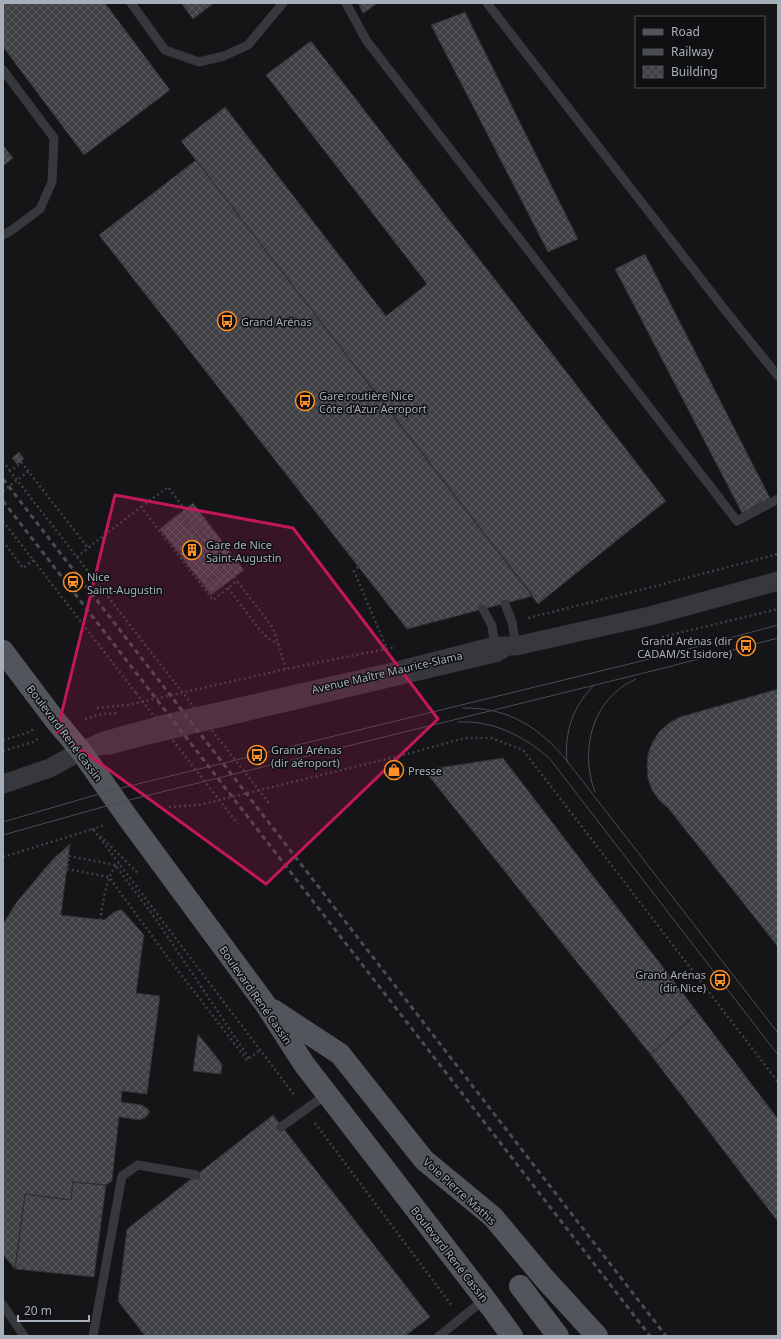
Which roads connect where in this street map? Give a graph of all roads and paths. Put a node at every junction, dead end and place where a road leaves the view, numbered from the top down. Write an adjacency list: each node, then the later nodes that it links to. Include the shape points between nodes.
1 (130, 3): 2 (lane, via 165,50 200,62 224,56 248,45)
2 (283, 3)
3 (346, 3): 12 (lane, via 366,40 737,522)
4 (487, 3): 7 (lane)
5 (3, 70): 6 (lane, via 54,138 52,182 40,209)
6 (3, 235)
7 (778, 376)
8 (3, 461): 9 (path)
9 (10, 471): 10 (path, via 21,463 18,458); 19 (path)
10 (29, 472): 11 (path, bridge); 16 (path)
11 (3, 492)
12 (778, 499)
13 (141, 507): 16 (path); 18 (path, via 168,487); 25 (path, via 213,600)
14 (3, 521): 21 (path)
15 (3, 541): 21 (path, via 24,568)
16 (88, 548): 19 (path)
17 (778, 554): 29 (path)
18 (220, 556): 20 (path); 23 (path)
19 (77, 557): 45 (path, bridge)
20 (215, 559)
21 (34, 560): 48 (path, bridge)
22 (358, 567): 35 (path, via 354,571)
23 (237, 581): 25 (path); 31 (path, via 273,628)
24 (778, 581): 34 (street, Avenue Maître Maurice-Slama, via 650,616)
25 (228, 588): 31 (path, via 260,630)
26 (505, 604): 29 (lane)
27 (483, 609): 33 (lane, via 492,626)
28 (778, 609): 30 (path)
29 (512, 622): 34 (lane)
30 (662, 638)
31 (279, 645): 37 (path)
32 (403, 645): 35 (path)
33 (496, 646): 34 (street, Avenue Maître Maurice-Slama); 43 (street, Avenue Maître Maurice-Slama, via 169,723 104,741)
34 (516, 646): 43 (lane, via 499,657 111,750)
35 (388, 649): 37 (path)
36 (3, 651): 43 (main road, Boulevard René Cassin)
37 (286, 669): 38 (path, via 128,705)
38 (97, 708)
39 (39, 725): 40 (path, via 27,733)
40 (3, 740)
41 (33, 742): 42 (path)
42 (3, 751)
43 (80, 751): 44 (street, Avenue Maître Maurice-Slama, via 50,768); 55 (main road, Boulevard René Cassin)
44 (3, 784)
45 (269, 803)
46 (168, 807): 58 (path, via 199,805 465,738 491,738 523,750)
47 (105, 824): 49 (path)
48 (238, 824)
49 (93, 829): 50 (path); 51 (path)
50 (3, 857)
51 (119, 863): 52 (path); 56 (path)
52 (115, 865): 53 (path); 53 (path, via 69,856 67,869); 57 (path)
53 (109, 877): 54 (path); 57 (path, via 168,959 247,1060)
54 (100, 920)
55 (266, 1006): 59 (main road, Boulevard René Cassin); 72 (main road, Voie Pierre Mathis, via 340,1054 424,1160 492,1217)
56 (260, 1050): 57 (path); 60 (path)
57 (249, 1058)
58 (778, 1082)
59 (327, 1094): 60 (lane); 64 (main road, Boulevard René Cassin)
60 (305, 1110): 61 (lane); 66 (path)
61 (282, 1127)
62 (196, 1175): 68 (lane, via 138,1165 122,1176)
63 (520, 1286): 71 (main road)
64 (485, 1299): 66 (lane); 70 (main road, Boulevard René Cassin)
65 (3, 1305): 67 (lane)
66 (462, 1318): 69 (lane)
67 (24, 1336)
68 (93, 1336)
69 (439, 1336)
70 (512, 1336)
71 (558, 1336)
72 (596, 1336)

